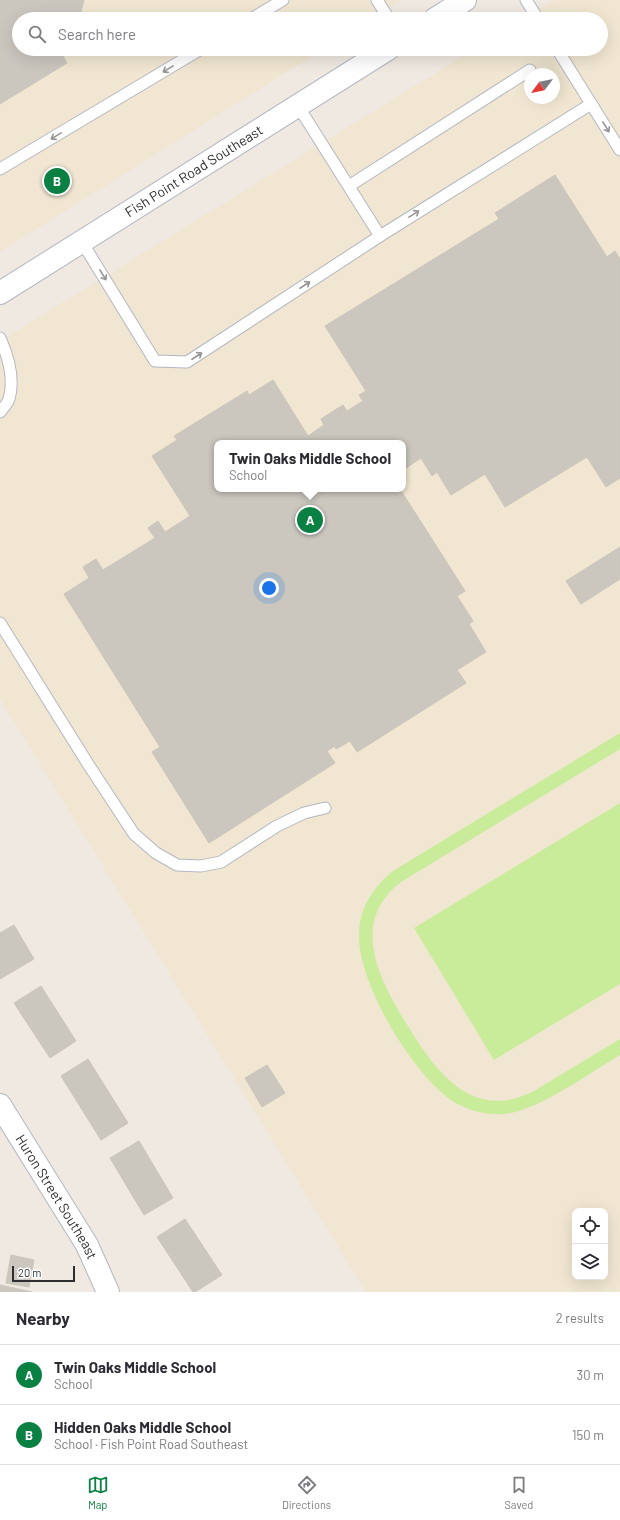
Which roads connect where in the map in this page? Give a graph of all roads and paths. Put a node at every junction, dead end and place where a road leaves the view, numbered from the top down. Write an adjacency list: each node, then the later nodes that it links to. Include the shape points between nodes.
1 (283, 0): 5 (lane)
2 (377, 0): 6 (lane)
3 (465, 0): 7 (street)
4 (526, 0): 8 (lane)
5 (263, 12)
6 (385, 12)
7 (446, 12)
8 (534, 12)
9 (189, 56): 16 (lane, one-way to 16)
10 (377, 56): 14 (street, Fish Point Road Southeast)
11 (561, 56): 13 (lane)
12 (524, 74): 17 (lane)
13 (591, 104): 15 (lane, one-way to 15); 18 (lane, one-way to 13)
14 (298, 106): 17 (lane); 19 (street, Fish Point Road Southeast)
15 (620, 150)
16 (0, 169)
17 (349, 186): 18 (lane)
18 (380, 236): 19 (lane, one-way to 18, via 155,361 187,362)
19 (82, 242): 20 (street, Fish Point Road Southeast)
20 (0, 293)
21 (0, 338): 22 (lane, via 7,354 11,377 9,400)
22 (0, 412)
23 (0, 623): 24 (lane, via 134,834 156,853 177,865 201,866 221,862 278,826 304,813)
24 (325, 808)
25 (0, 1106): 26 (street, Huron Street Southeast, via 87,1245)
26 (108, 1292)

